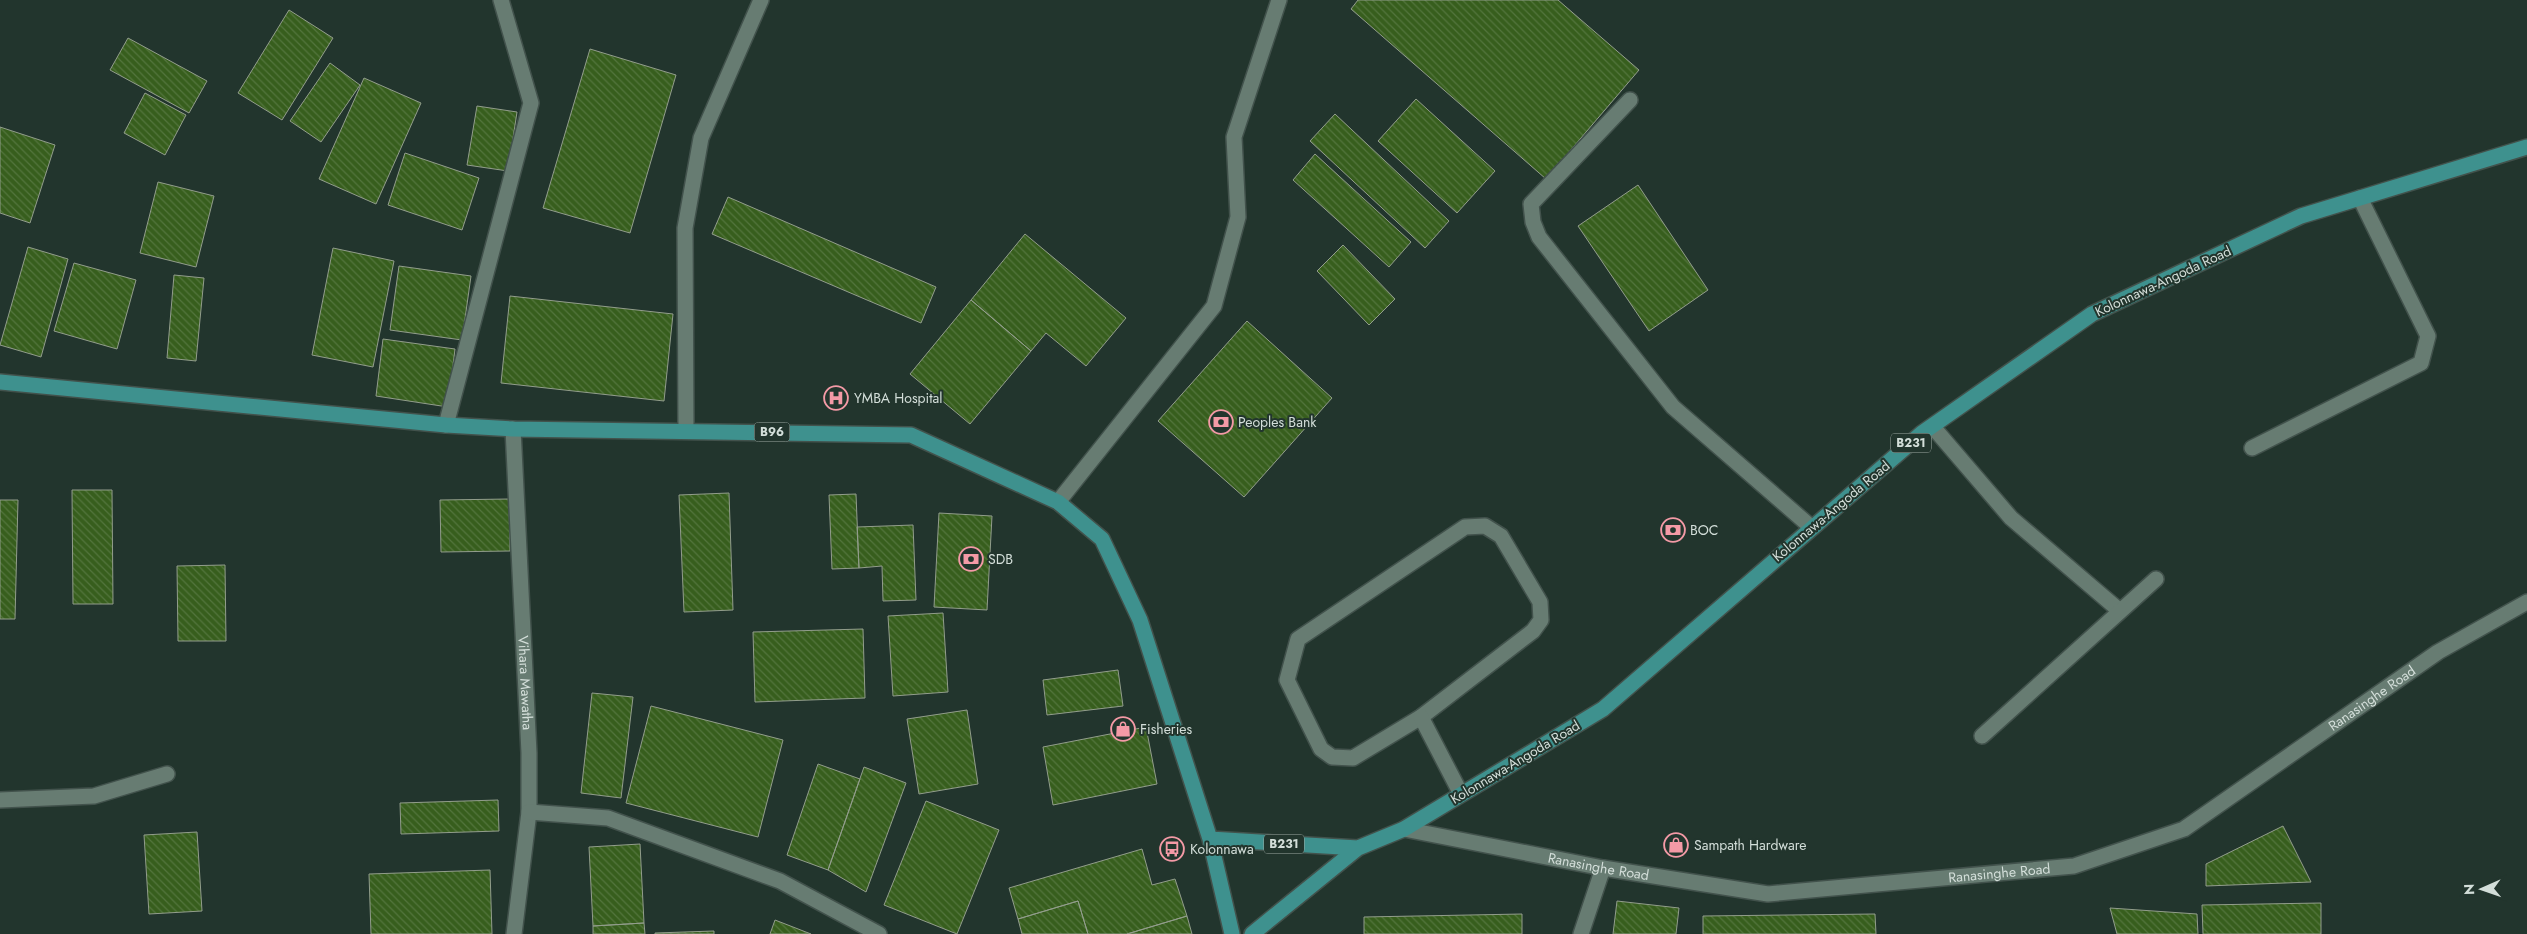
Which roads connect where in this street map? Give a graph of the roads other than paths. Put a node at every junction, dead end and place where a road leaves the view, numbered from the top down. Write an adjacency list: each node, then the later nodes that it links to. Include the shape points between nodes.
1 (501, 0): 8 (street, via 531,103)
2 (761, 0): 11 (street, via 701,138 685,228)
3 (1279, 0): 13 (street, via 1234,137 1238,217 1214,306)
4 (1630, 100): 14 (street, via 1531,204 1533,222 1540,237 1673,407)
5 (2527, 147): 6 (main road, Kolonnawa-Angoda Road / B231)
6 (2360, 198): 9 (main road, Kolonnawa-Angoda Road / B231, via 2301,216 2092,314); 12 (street, via 2428,336 2421,363)
7 (0, 382): 8 (main road, B96)
8 (446, 425): 10 (main road, B96)
9 (1933, 426): 14 (main road, Kolonnawa-Angoda Road / B231); 17 (street, via 2011,518)
10 (514, 429): 11 (main road, B96); 23 (street, Vihara Mawatha)
11 (686, 431): 13 (main road, B96, via 911,435)
12 (2252, 448)
13 (1058, 502): 25 (main road, B96, via 1102,539 1140,620)
14 (1811, 527): 21 (main road, Kolonnawa-Angoda Road / B231, via 1603,709)
15 (2156, 579): 17 (street)
16 (2527, 602): 27 (street, Ranasinghe Road, via 2438,652 2184,829 2074,866 1768,894)
17 (2120, 611): 19 (street)
18 (1421, 717): 18 (street, via 1353,758 1332,757 1321,749 1287,680 1298,638 1465,527 1485,526 1501,536 1540,602 1541,620 1533,631); 21 (street)
19 (1982, 736)
20 (167, 774): 22 (street, via 94,796)
21 (1461, 794): 24 (main road, Kolonnawa-Angoda Road / B231)
22 (0, 800)
23 (530, 812): 28 (street, Vihara Mawatha); 29 (street, via 608,818 780,881)
24 (1404, 829): 26 (main road, Kolonnawa-Angoda Road / B231); 27 (street, Ranasinghe Road)
25 (1210, 839): 26 (main road, Kolonnawa-Angoda Road / B231); 30 (main road, B96)
26 (1358, 848): 31 (main road, Kolonnawa-Angoda Road / B231)
27 (1603, 868): 32 (street)
28 (514, 934)
29 (879, 934)
30 (1232, 934)
31 (1252, 934)
32 (1580, 934)

